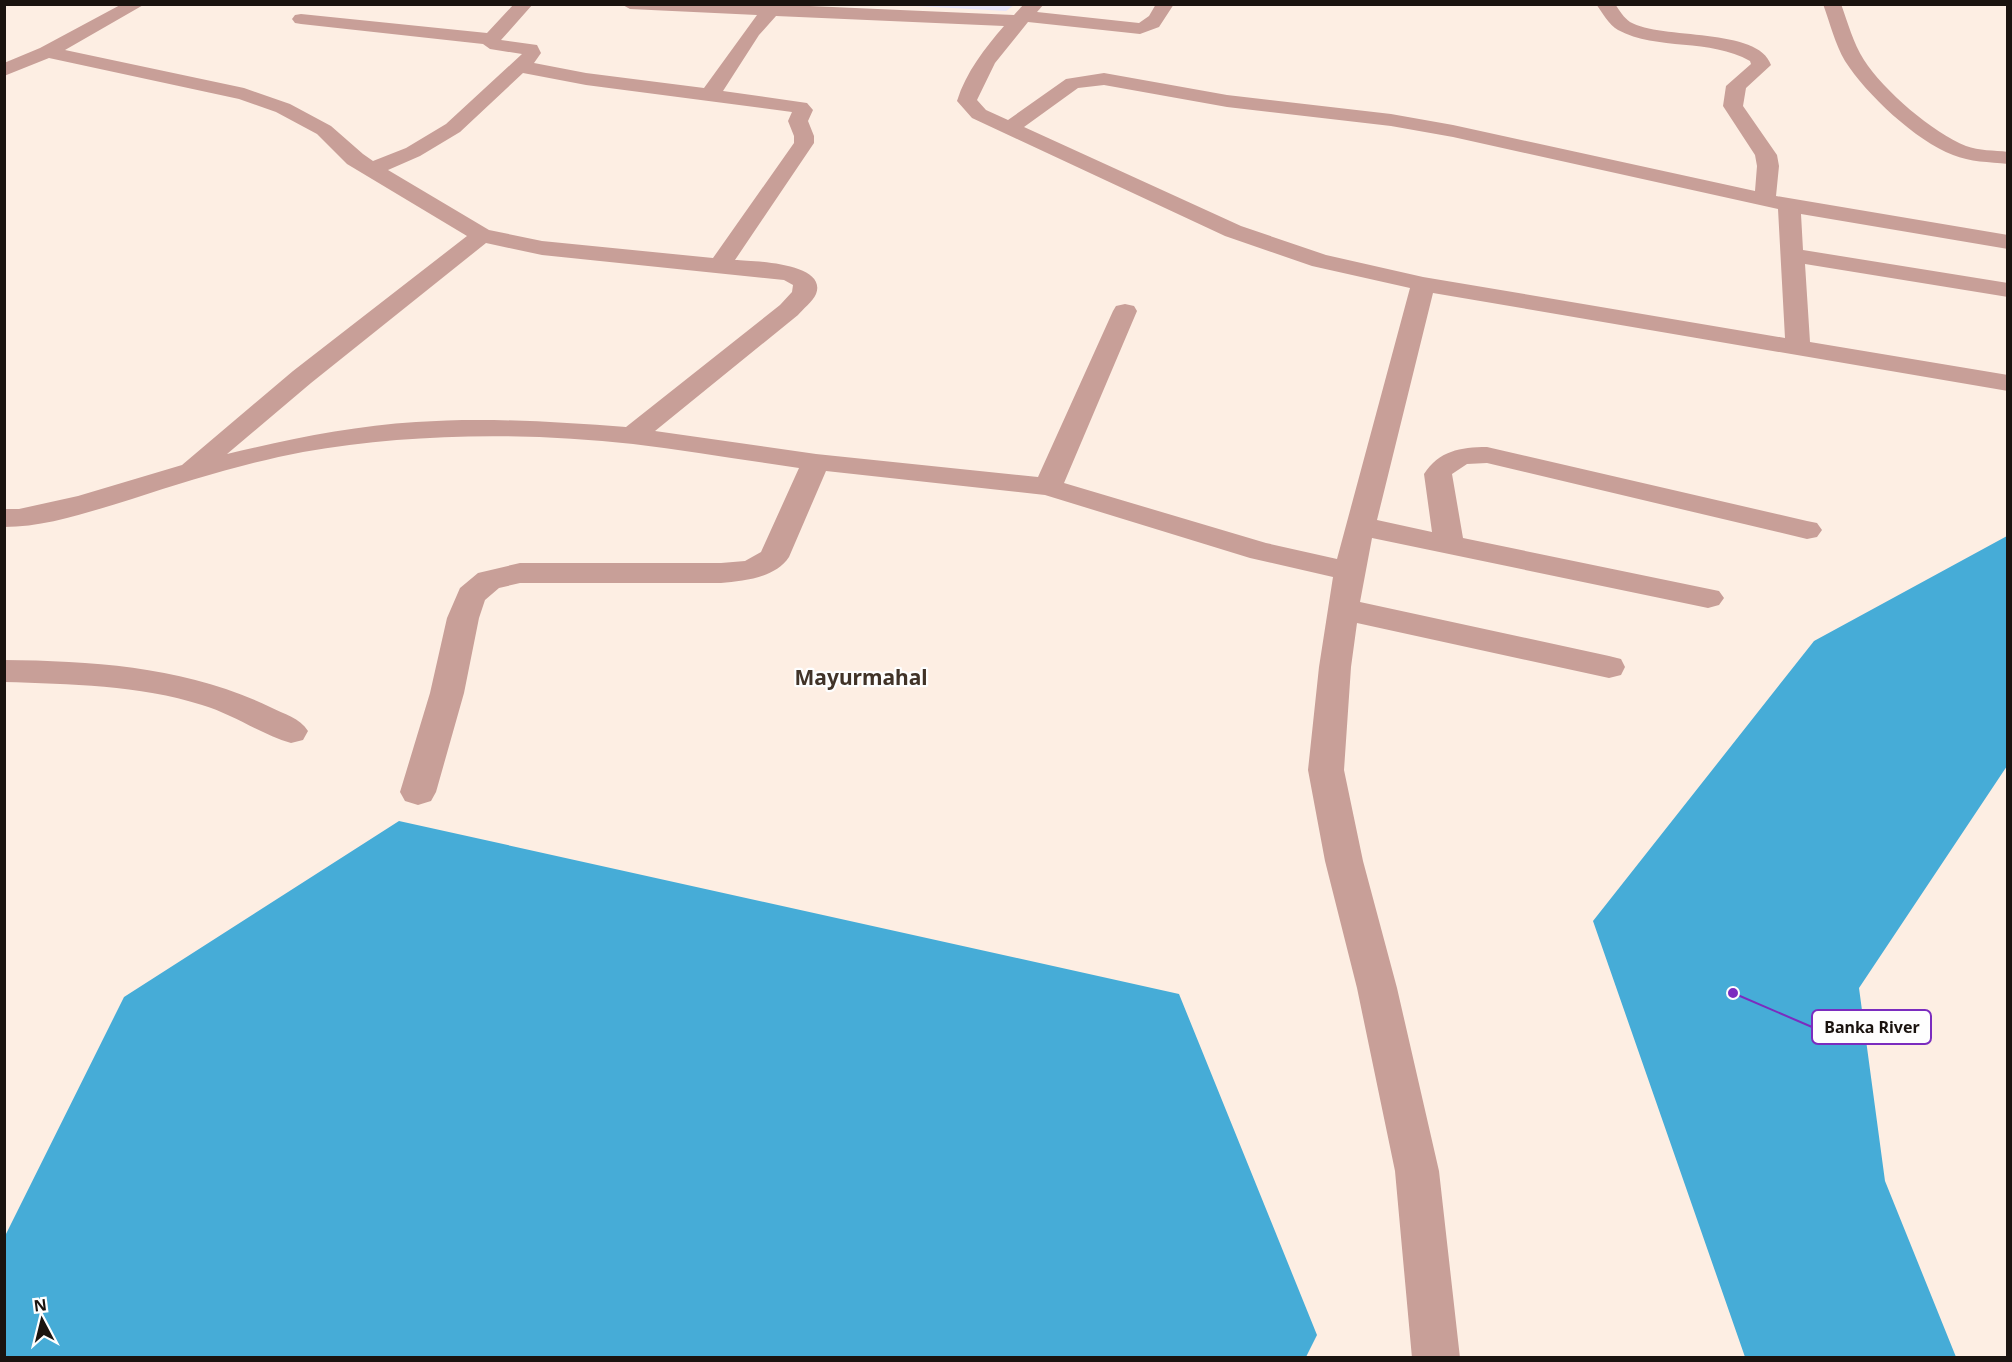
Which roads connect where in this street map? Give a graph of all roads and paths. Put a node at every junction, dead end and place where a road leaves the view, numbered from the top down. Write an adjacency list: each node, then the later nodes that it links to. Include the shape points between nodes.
1 (136, 4): 11 (street)
2 (524, 4): 10 (street)
3 (630, 4): 7 (street)
4 (1165, 4): 8 (street, via 1157,21 1140,28)
5 (1605, 4): 18 (street, via 1622,25 1641,32 1722,44 1759,58 1761,65 1736,86 1733,106 1766,155)
6 (1832, 4): 16 (street, via 1854,61 1872,84 1957,150)
7 (771, 11): 8 (street); 14 (street, via 754,26 726,76)
8 (1025, 14): 15 (street, via 970,86 967,101 979,114)
9 (301, 19): 10 (street)
10 (492, 39): 12 (street, via 496,45 530,49 532,52)
11 (47, 52): 13 (street); 17 (street, via 244,94 283,108 324,130)
12 (519, 66): 14 (street); 17 (street, via 453,128 413,152)
13 (4, 70)
14 (708, 96): 23 (street, via 793,104 803,110 798,121 804,143)
15 (1009, 128): 18 (street, via 1073,83 1104,79 1227,101 1454,130); 24 (street, via 1233,231 1320,261)
16 (2007, 158)
17 (372, 169): 20 (street)
18 (1765, 200): 19 (street)
19 (1789, 205): 21 (street); 22 (street)
20 (482, 235): 23 (street, via 542,248); 31 (street)
21 (2007, 242)
22 (1792, 255): 25 (street); 27 (street)
23 (720, 265): 29 (street, via 791,274 805,282 804,293 789,310)
24 (1423, 284): 27 (street); 34 (street)
25 (2007, 290)
26 (1125, 311): 32 (street)
27 (1798, 348): 28 (street)
28 (2007, 383)
29 (632, 436): 30 (street); 31 (street, via 534,429 416,430 303,444)
30 (816, 462): 32 (street); 43 (street, via 774,557 763,566 721,573 520,573 489,580 471,595 463,618 447,693)
31 (189, 472): 33 (street, via 84,504)
32 (1048, 487): 37 (street, via 1261,551)
33 (4, 518)
34 (1360, 526): 36 (street); 37 (street)
35 (1807, 530): 36 (street, via 1487,455 1464,455 1444,464 1438,474)
36 (1449, 545): 38 (street)
37 (1349, 571): 39 (street)
38 (1708, 598)
39 (1343, 609): 40 (street); 44 (street, via 1326,770 1417,1171)
40 (1610, 667)
41 (4, 671): 42 (street, via 47,671 159,682 208,694)
42 (291, 731)
43 (418, 792)
44 (1436, 1358)

